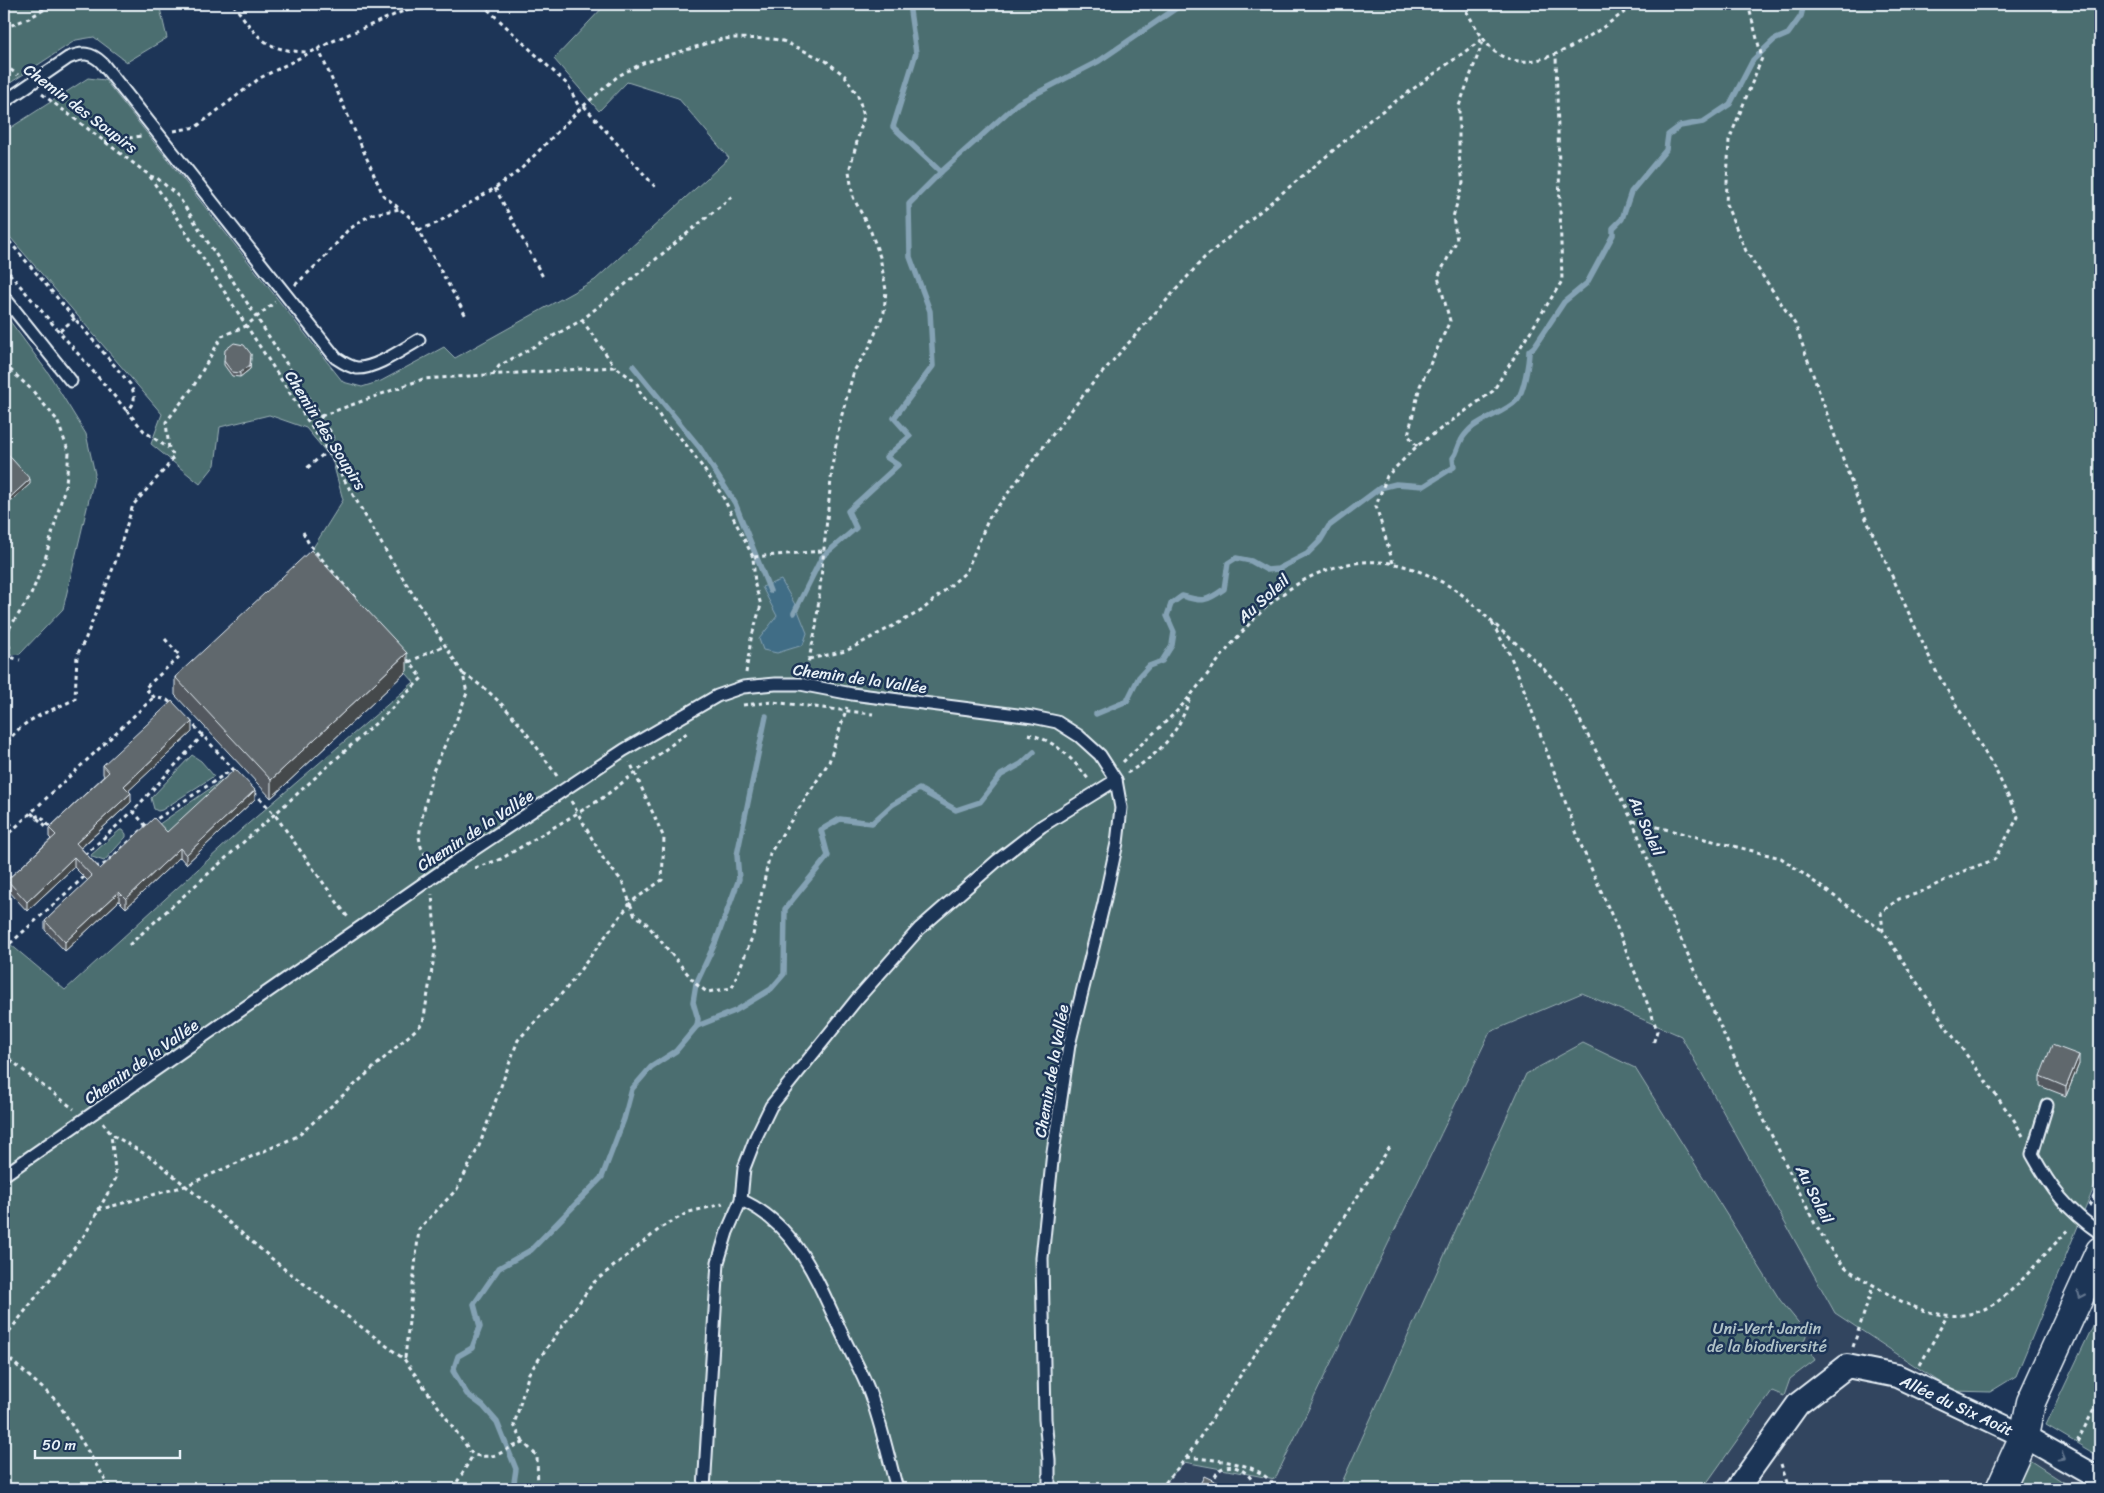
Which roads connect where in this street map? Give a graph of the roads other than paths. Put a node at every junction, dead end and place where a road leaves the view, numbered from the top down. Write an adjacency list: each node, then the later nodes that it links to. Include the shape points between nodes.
1 (4, 102): 3 (lane, via 68,58 88,53 95,56 336,358 357,368 370,366)
2 (4, 297): 4 (lane)
3 (419, 340)
4 (71, 381)
5 (1116, 780): 7 (lane, Chemin de la Vallée, via 1100,755 1079,736 1056,722 1033,717 852,694 800,684 743,688 717,696 624,750 438,874); 8 (lane, via 1042,826 919,929 857,999 772,1106 744,1168); 15 (lane, Chemin de la Vallée, via 1121,808 1117,843 1069,1045 1043,1248)
6 (2046, 1105): 9 (lane, via 2032,1154 2065,1204)
7 (4, 1175)
8 (741, 1200): 13 (lane, via 718,1262); 14 (lane, via 758,1208 789,1236 823,1290 869,1390)
9 (2100, 1233)
10 (2100, 1250): 11 (main road, one-way to 11, via 2031,1402)
11 (2024, 1436): 12 (street, Allée du Six Août, one-way to 12); 16 (street, Allée du Six Août, via 1897,1376 1847,1366 1798,1404); 17 (main road)
12 (2100, 1478)
13 (704, 1489)
14 (897, 1489)
15 (1049, 1489)
16 (1737, 1489)
17 (2000, 1489)

